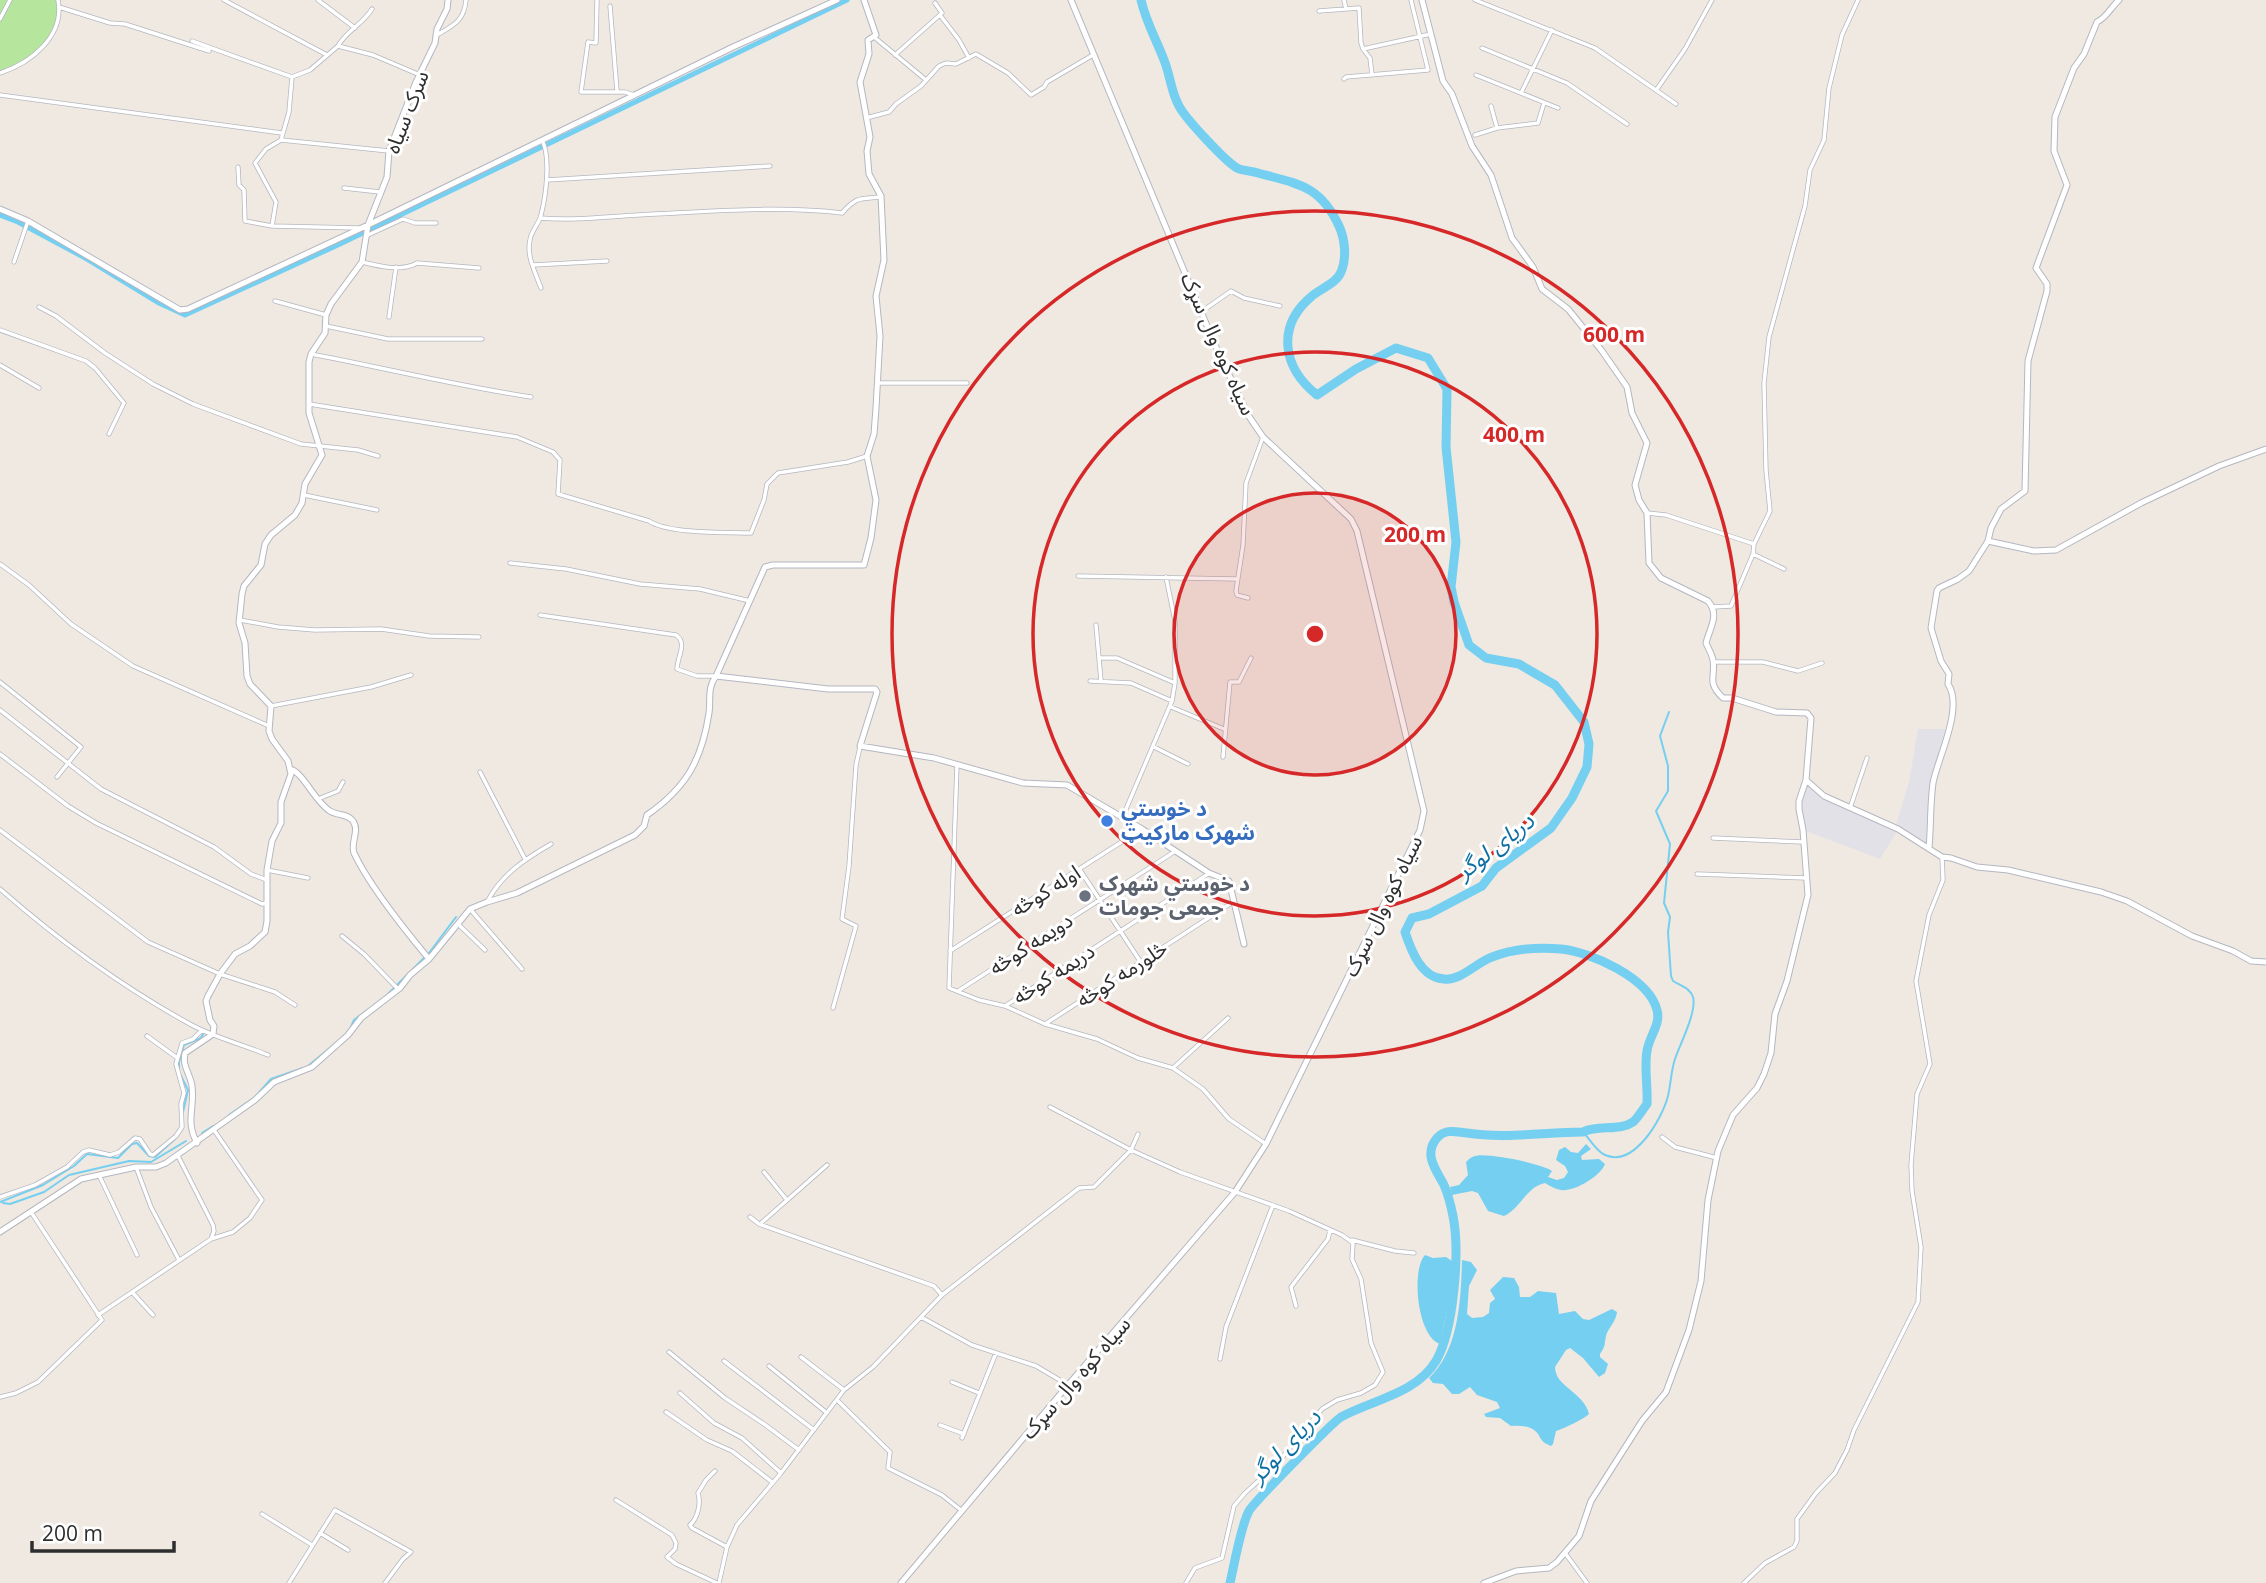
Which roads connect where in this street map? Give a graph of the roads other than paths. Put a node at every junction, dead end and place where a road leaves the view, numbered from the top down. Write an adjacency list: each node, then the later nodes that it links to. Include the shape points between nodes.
1 (10, 0): 25 (street)
2 (58, 0): 20 (street)
3 (225, 0): 39 (street)
4 (318, 0): 26 (street)
5 (448, 0): 29 (street, سرک سیاه)
6 (466, 0): 29 (street, via 461,19)
7 (597, 0): 50 (street, via 596,43 588,42 581,92)
8 (837, 0): 53 (street)
9 (864, 0): 30 (street)
10 (1071, 0): 38 (street, سیاه کوه وال سړک)
11 (1344, 0): 22 (street)
12 (1412, 0): 31 (street)
13 (1422, 0): 28 (street)
14 (1475, 0): 27 (street)
15 (1712, 0): 49 (street)
16 (1858, 0): 111 (street, via 1842,35 1829,88 1824,140 1810,170 1805,206 1769,337 1764,383 1770,511)
17 (2119, 0): 110 (street, via 2097,22 2055,117 2054,151 2067,185 2036,268 2047,291 2028,361 2025,491 2001,509)
18 (934, 4): 24 (street)
19 (610, 6): 50 (street)
20 (59, 7): 36 (street); 42 (street, via 47,44)
21 (372, 9): 26 (street)
22 (1346, 9): 23 (street); 35 (street, via 1359,8)
23 (1319, 11)
24 (940, 15): 37 (street); 40 (street)
25 (0, 19)
26 (355, 28): 33 (street)
27 (1552, 30): 41 (street); 49 (street, via 1595,48)
28 (1431, 34): 31 (street); 109 (street, via 1443,80 1472,146 1491,176 1516,245 1542,289 1568,309 1627,387 1632,413 1647,443 1635,485)
29 (437, 35): 43 (street, سرک سیاه)
30 (874, 37): 37 (street); 58 (street, via 868,40 869,54 860,82)
31 (1421, 37): 35 (street); 44 (street, via 1429,70)
32 (192, 41): 46 (street)
33 (338, 46): 39 (street); 43 (street)
34 (1482, 48): 41 (street)
35 (1363, 49): 44 (street, via 1370,58)
36 (208, 51)
37 (895, 55): 48 (street)
38 (1093, 55): 40 (street, via 1031,95 995,63 976,54); 88 (street, سیاه کوه وال سړک)
39 (328, 56): 46 (street)
40 (969, 58): 48 (street, via 939,66)
41 (1533, 69): 51 (street); 59 (street, via 1567,83)
42 (0, 73)
43 (420, 75): 65 (street, سرک سیاه)
44 (1372, 75): 47 (street)
45 (1476, 75): 51 (street)
46 (292, 77): 61 (street)
47 (1344, 79)
48 (926, 80): 58 (street, via 889,112)
49 (1657, 89): 55 (street)
50 (617, 91): 53 (street)
51 (1521, 93): 54 (street)
52 (0, 95): 61 (street)
53 (634, 95): 64 (street)
54 (1544, 103): 57 (street); 60 (street, via 1538,123)
55 (1676, 104)
56 (1491, 106): 60 (street)
57 (1558, 108)
58 (866, 118): 71 (street, via 869,174)
59 (1627, 124)
60 (1497, 128): 62 (street)
61 (282, 133): 63 (street)
62 (1475, 135)
63 (281, 140): 65 (street); 76 (street, via 255,163 276,202)
64 (543, 142): 68 (street); 77 (street)
65 (389, 151): 70 (street, سرک سیاه)
66 (770, 166): 68 (street)
67 (238, 167): 76 (street, via 246,221)
68 (547, 180): 73 (street)
69 (344, 188): 70 (street)
70 (382, 192): 77 (street, سرک سیاه)
71 (881, 197): 73 (street, via 857,199 842,213 719,210); 96 (street, via 884,260 876,296)
72 (0, 209): 75 (street)
73 (540, 218): 81 (street, via 529,242)
74 (436, 223): 77 (street, via 403,219)
75 (27, 224): 77 (street, via 180,310); 79 (street)
76 (272, 226): 77 (street)
77 (367, 230): 80 (street, سرک سیاه)
78 (607, 261): 81 (street)
79 (14, 262)
80 (362, 262): 82 (street); 89 (street)
81 (533, 265): 84 (street)
82 (396, 267): 83 (street, via 417,263); 90 (street)
83 (479, 268)
84 (541, 288)
85 (275, 301): 89 (street)
86 (1280, 306): 88 (street, via 1231,291)
87 (39, 307): 103 (street, via 173,394 252,427)
88 (1201, 312): 102 (street, سیاه کوه وال سړک, via 1248,415)
89 (326, 315): 91 (street)
90 (389, 317)
91 (326, 326): 93 (street, via 387,339); 94 (street)
92 (0, 330): 101 (street, via 72,354 95,368 124,403)
93 (482, 339)
94 (311, 354): 99 (street); 100 (street)
95 (0, 365): 98 (street)
96 (878, 383): 97 (street); 106 (street)
97 (967, 383)
98 (38, 388)
99 (531, 397)
100 (309, 404): 103 (street); 106 (street, via 517,437 560,460 558,494 656,526 690,531 751,533 767,484 778,473)
101 (109, 434)
102 (1263, 437): 118 (street, via 1246,483); 208 (street, سیاه کوه وال سړک, via 1351,520 1357,531 1424,811 1420,830)
103 (320, 446): 105 (street); 107 (street, via 322,455)
104 (2266, 449): 110 (street, via 2141,503 2056,550 2034,551)
105 (379, 456)
106 (867, 456): 120 (street, via 876,500 864,565 773,565 765,568)
107 (303, 495): 108 (street); 123 (street, via 296,514 265,544 261,565 244,586)
108 (377, 510)
109 (1647, 513): 111 (street); 121 (street, via 1652,568 1661,578)
110 (1988, 541): 162 (street, via 1964,575 1937,591 1931,628 1949,674 1953,699 1951,724 1933,783)
111 (1754, 544): 112 (street)
112 (1753, 554): 115 (street); 121 (street, via 1731,607)
113 (510, 563): 120 (street, via 700,589)
114 (0, 564): 139 (street, via 71,624 133,666)
115 (1784, 569)
116 (1078, 576): 117 (street)
117 (1166, 577): 118 (street); 135 (street, via 1175,621)
118 (1237, 579): 119 (street, via 1237,595)
119 (1248, 598)
120 (750, 601): 131 (street)
121 (1713, 607): 128 (street, via 1716,614 1706,643)
122 (540, 615): 131 (street, via 676,635 682,644 677,669)
123 (240, 620): 125 (street, via 315,630 381,629); 137 (street, via 249,681)
124 (1096, 625): 126 (street)
125 (479, 637)
126 (1100, 658): 134 (street); 135 (street, via 1117,658)
127 (1251, 658): 140 (street, via 1239,682 1230,682)
128 (1714, 662): 129 (street, via 1763,662 1798,671); 152 (street, via 1713,685 1723,698 1776,712 1810,714)
129 (1822, 663)
130 (411, 675): 137 (street)
131 (716, 676): 141 (street, via 828,689 876,689); 176 (street, via 710,684 709,714 694,769 647,815 635,835 517,893)
132 (0, 681): 146 (street, via 81,747)
133 (1090, 681): 134 (street)
134 (1101, 681): 136 (street, via 1131,683)
135 (1175, 683): 136 (street)
136 (1171, 704): 140 (street); 142 (street)
137 (271, 706): 139 (street)
138 (0, 710): 146 (street)
139 (269, 726): 149 (street)
140 (1224, 729): 144 (street)
141 (860, 746): 148 (street); 194 (street, via 842,919 856,926)
142 (1154, 747): 147 (street); 156 (street)
143 (0, 754): 177 (street, via 58,800 96,823)
144 (1223, 757)
145 (1867, 758): 155 (street)
146 (67, 763): 151 (street); 172 (street, via 102,789)
147 (1188, 764)
148 (957, 765): 156 (street, via 1023,783 1067,785); 184 (street)
149 (290, 769): 154 (street, via 299,772); 166 (street)
150 (480, 772): 165 (street)
151 (57, 778)
152 (1806, 780): 155 (street, via 1824,796); 160 (street, via 1799,801)
153 (343, 782): 154 (street, via 338,791)
154 (318, 799): 185 (street, via 330,811 352,820 356,827 353,850)
155 (1850, 808): 162 (street)
156 (1122, 818): 158 (street)
157 (0, 830): 189 (street, via 148,942)
158 (1142, 830): 163 (street); 167 (street, اوله کوڅه)
159 (1713, 838): 160 (street)
160 (1803, 842): 171 (street)
161 (551, 844): 165 (street)
162 (1929, 848): 164 (street)
163 (1174, 851): 168 (street); 174 (street, دویمه کوڅه)
164 (1942, 857): 187 (street, via 2101,892 2192,936 2251,961); 272 (street, via 1942,880 1929,915 1916,981 1930,1064 1917,1094 1911,1165 1922,1247 1918,1302 1835,1473 1797,1519 1794,1547 1765,1563)
165 (525, 859): 176 (street)
166 (267, 870): 170 (street); 172 (street)
167 (1080, 870): 174 (street); 184 (street, اوله کوڅه)
168 (1209, 873): 175 (street, via 1229,881); 180 (street, دریمه کوڅه)
169 (1697, 874): 171 (street)
170 (308, 878)
171 (1806, 878): 211 (street, via 1808,895 1775,1014 1771,1053 1761,1081 1733,1115)
172 (267, 880): 177 (street)
173 (0, 889): 197 (street, via 127,985)
174 (1099, 900): 180 (street); 191 (street, دویمه کوڅه)
175 (1234, 901): 182 (street); 186 (street, څلورمه کوڅه)
176 (487, 902): 178 (street)
177 (267, 903): 189 (street, via 265,932 235,954)
178 (470, 909): 179 (street); 188 (street)
179 (457, 922): 183 (street); 185 (street)
180 (1119, 931): 186 (street); 193 (street, دریمه کوڅه)
181 (341, 936): 190 (street)
182 (1244, 944)
183 (485, 950)
184 (950, 951): 191 (street, via 948,986)
185 (427, 957): 190 (street)
186 (1140, 961): 196 (street, څلورمه کوڅه)
187 (2266, 962)
188 (522, 969)
189 (220, 974): 192 (street, via 275,992); 198 (street, via 206,1001)
190 (398, 989): 204 (street, via 360,1018 312,1067 274,1082)
191 (958, 991): 193 (street)
192 (295, 1004)
193 (1005, 1006): 196 (street)
194 (832, 1008)
195 (1228, 1018): 202 (street)
196 (1045, 1024): 202 (street)
197 (202, 1030): 198 (street); 201 (street, via 182,1043)
198 (213, 1034): 200 (street); 207 (street, via 185,1053 183,1063 192,1086 190,1129)
199 (148, 1036): 201 (street)
200 (268, 1055)
201 (176, 1057): 217 (street, via 184,1093 182,1127 159,1152 149,1154 135,1138 110,1155 89,1150 35,1185)
202 (1173, 1068): 208 (street, via 1203,1089 1229,1119)
203 (1050, 1107): 209 (street)
204 (214, 1130): 207 (street); 226 (street, via 262,1202 233,1232)
205 (1138, 1134): 209 (street)
206 (1662, 1136): 211 (street, via 1675,1147)
207 (197, 1143): 210 (street)
208 (1266, 1144): 216 (street, سیاه کوه وال سړک)
209 (1131, 1150): 216 (street); 231 (street, via 1094,1187 1079,1188)
210 (178, 1156): 213 (street, via 156,1167); 226 (street, via 213,1225)
211 (1717, 1158): 264 (street, via 1708,1200 1701,1282 1666,1392 1591,1501 1579,1536)
212 (827, 1165): 218 (street)
213 (136, 1167): 215 (street); 229 (street)
214 (764, 1172): 218 (street)
215 (99, 1175): 220 (street, via 80,1179); 228 (street)
216 (1235, 1192): 219 (street); 243 (street, سیاه کوه وال سړک)
217 (0, 1196)
218 (787, 1200): 222 (street)
219 (1273, 1205): 223 (street); 239 (street, via 1226,1327)
220 (31, 1212): 224 (street); 233 (street)
221 (750, 1217): 222 (street)
222 (759, 1224): 231 (street, via 934,1286)
223 (1330, 1230): 225 (street); 232 (street, via 1291,1287)
224 (0, 1232)
225 (1342, 1235): 227 (street); 269 (street, via 1353,1243 1352,1259 1361,1279 1371,1343 1383,1372 1375,1385 1322,1409 1234,1506 1222,1558 1195,1569)
226 (211, 1239): 229 (street)
227 (1414, 1253)
228 (137, 1255)
229 (179, 1260): 230 (street)
230 (132, 1292): 233 (street); 234 (street)
231 (942, 1295): 235 (street)
232 (1296, 1306)
233 (98, 1315): 247 (street, via 100,1324 38,1381)
234 (153, 1315)
235 (921, 1317): 237 (street); 244 (street)
236 (669, 1352): 253 (street, via 724,1398)
237 (996, 1353): 243 (street, via 1036,1366); 246 (street)
238 (801, 1357): 244 (street)
239 (1220, 1359)
240 (724, 1361): 252 (street)
241 (769, 1366): 250 (street)
242 (952, 1382): 246 (street)
243 (1068, 1385): 258 (street, سیاه کوه وال سړک)
244 (844, 1390): 248 (street)
245 (680, 1393): 255 (street)
246 (979, 1394): 251 (street, via 963,1436)
247 (0, 1397)
248 (838, 1401): 250 (street); 258 (street, via 890,1452 888,1468 942,1495)
249 (666, 1412): 256 (street)
250 (827, 1413): 252 (street)
251 (940, 1425)
252 (814, 1431): 253 (street)
253 (799, 1450): 255 (street)
254 (715, 1471): 262 (street, via 698,1493 695,1521 690,1525)
255 (782, 1473): 256 (street)
256 (773, 1482): 262 (street, via 737,1525)
257 (616, 1500): 267 (street, via 672,1535 675,1549 667,1557)
258 (962, 1511): 268 (street, سیاه کوه وال سړک)
259 (262, 1514): 261 (street)
260 (320, 1533): 261 (street); 263 (street); 266 (street, via 335,1510 411,1552)
261 (312, 1545): 265 (street)
262 (727, 1546): 267 (street)
263 (348, 1550)
264 (1565, 1553): 270 (street, via 1549,1568 1516,1571); 271 (street)
265 (289, 1583)
266 (385, 1583)
267 (718, 1583)
268 (901, 1583)
269 (1186, 1583)
270 (1484, 1583)
271 (1587, 1583)
272 (1744, 1583)

